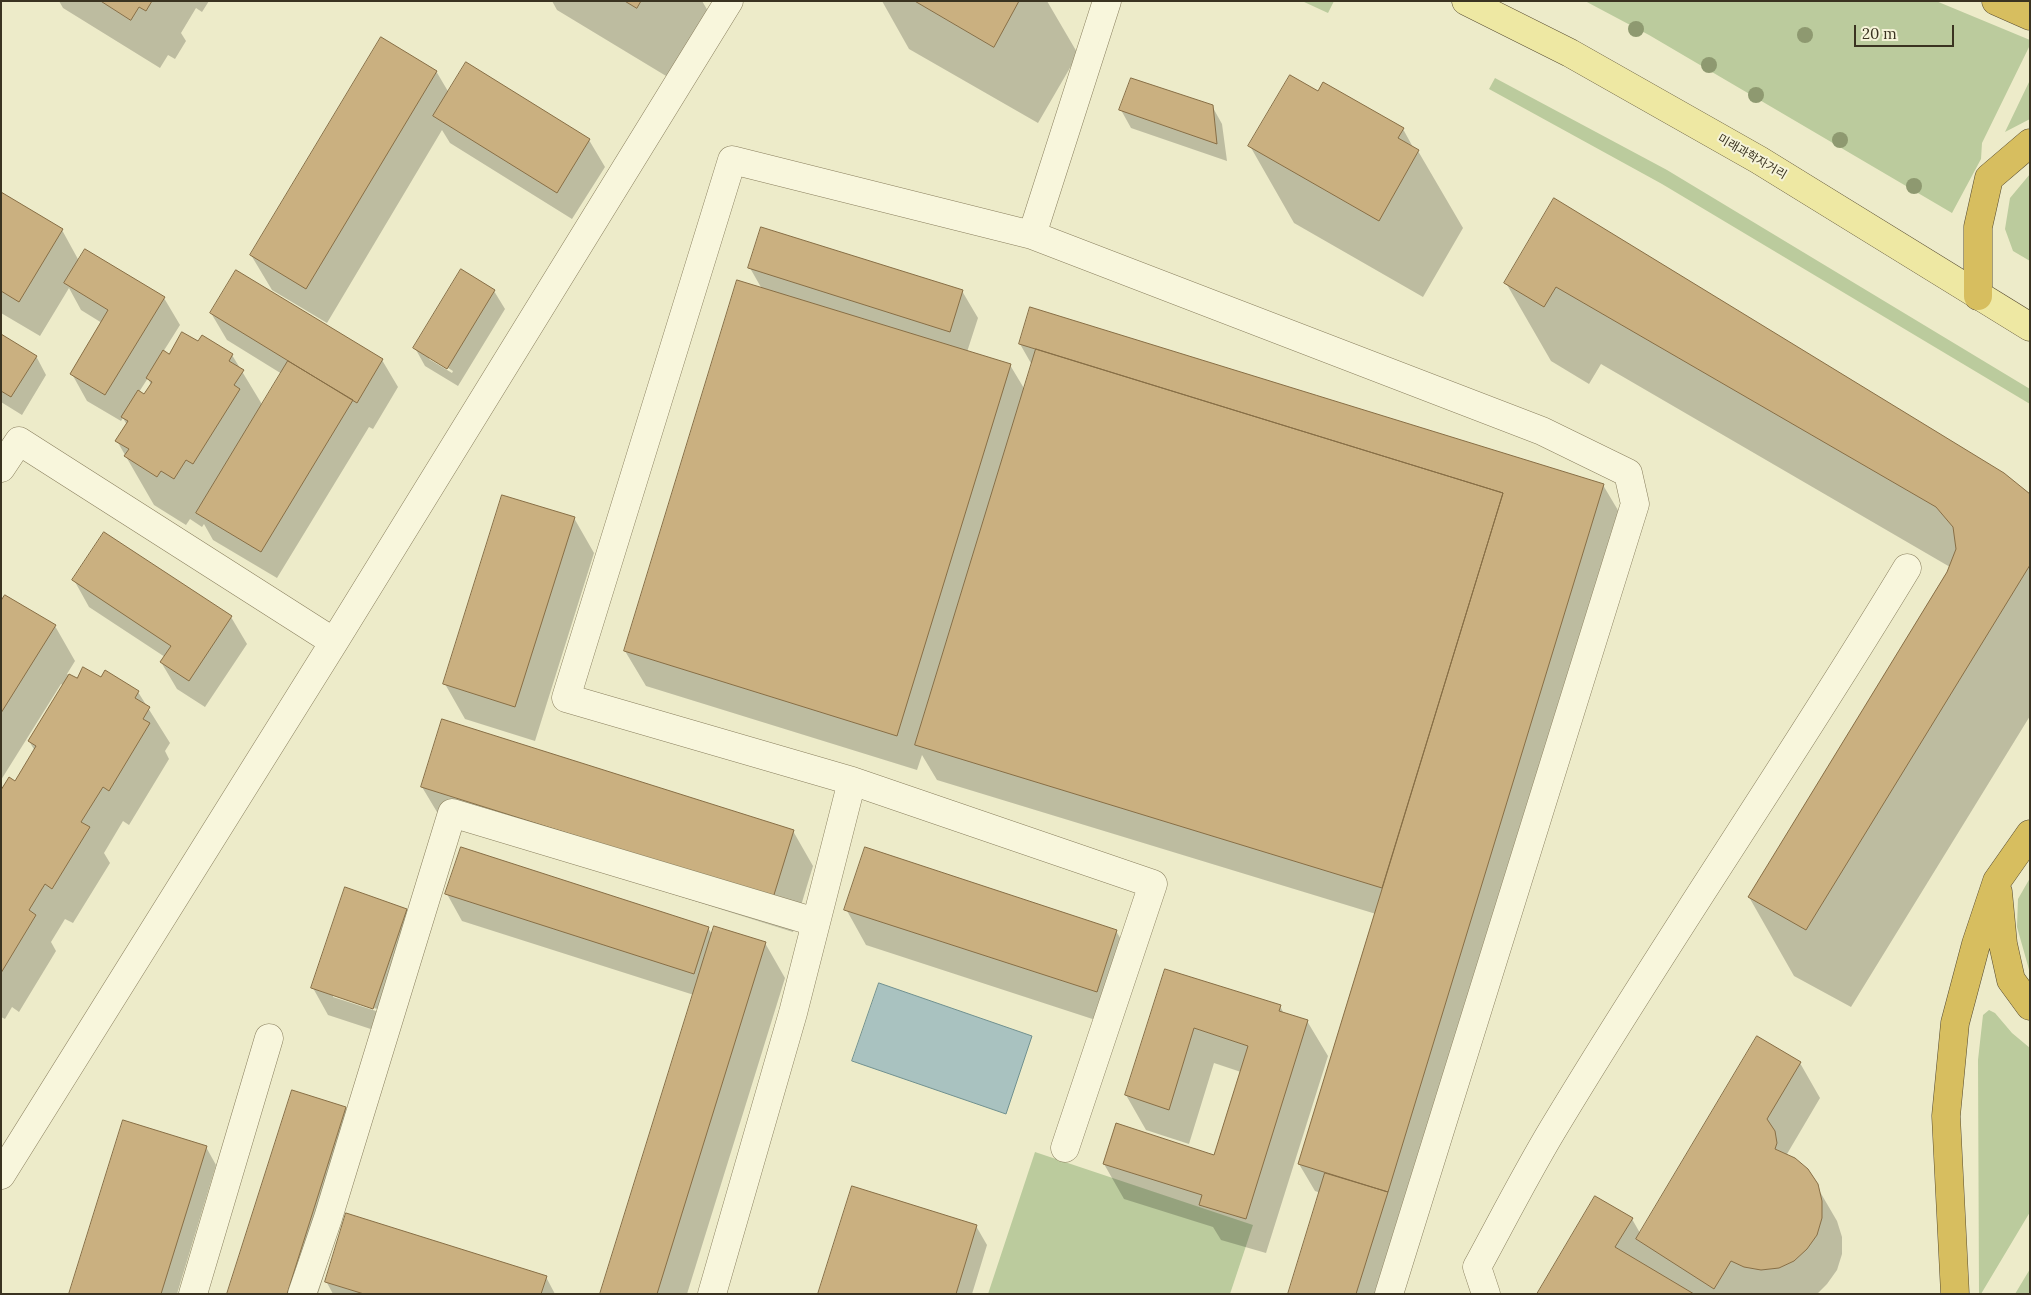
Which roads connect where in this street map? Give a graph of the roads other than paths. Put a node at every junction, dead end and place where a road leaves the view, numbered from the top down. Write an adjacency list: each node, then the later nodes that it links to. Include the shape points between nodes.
1 (729, 1): 12 (street)
2 (1107, 1): 7 (street)
3 (1466, 1): 8 (main road, 미래과학자거리, via 1570,53 1759,160)
4 (1996, 1): 5 (highway)
5 (2030, 16)
6 (2030, 143): 8 (highway, via 1989,178 1978,227)
7 (1032, 235): 13 (street, via 732,160 566,698); 24 (street, via 1542,431 1628,473 1635,504)
8 (1978, 296): 9 (main road, 미래과학자거리)
9 (2030, 327)
10 (1, 468): 12 (street, via 19,440)
11 (1907, 568): 25 (street, via 1552,1131 1477,1267)
12 (334, 642): 20 (street)
13 (852, 781): 16 (street); 19 (street, via 1153,884)
14 (2030, 834): 15 (highway)
15 (1997, 881): 17 (highway, via 2003,944 2011,980); 26 (highway, via 1955,1023 1946,1116)
16 (815, 922): 22 (street, via 452,813); 23 (street, via 793,1013)
17 (2030, 1006)
18 (269, 1038): 21 (street)
19 (1065, 1148)
20 (1, 1175)
21 (193, 1294)
22 (302, 1294)
23 (712, 1294)
24 (1389, 1294)
25 (1486, 1294)
26 (1955, 1294)

